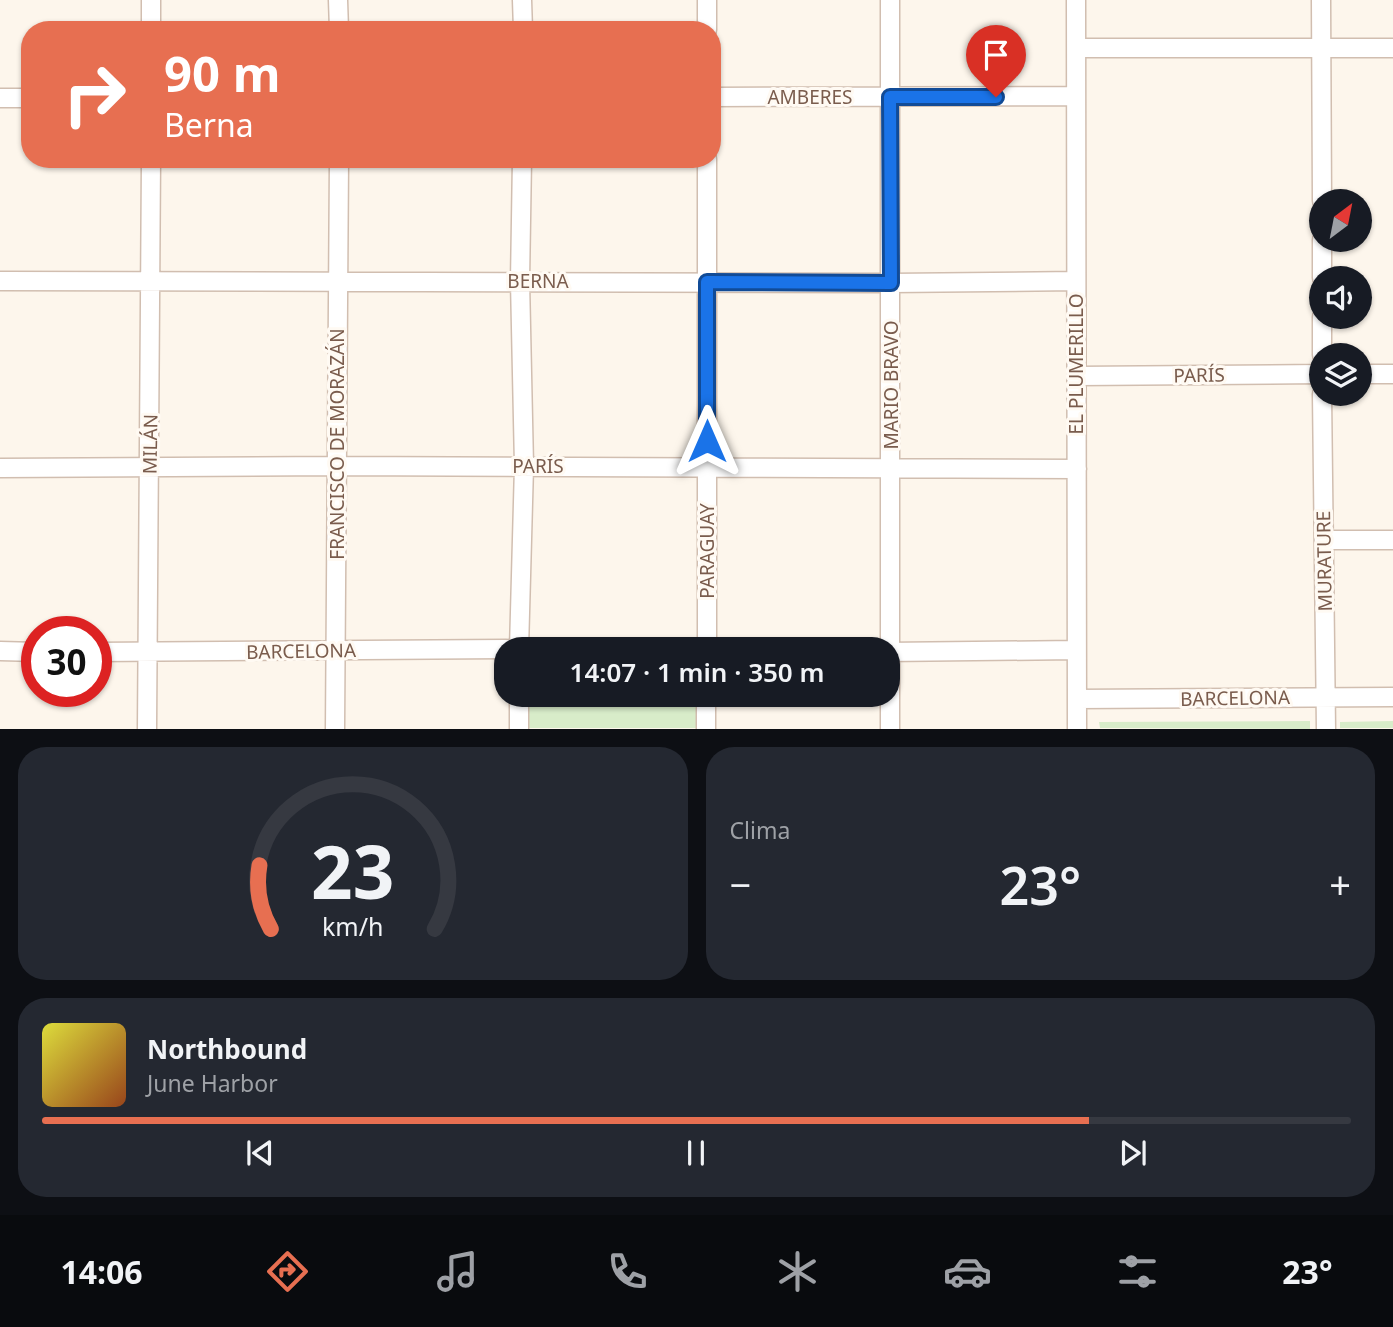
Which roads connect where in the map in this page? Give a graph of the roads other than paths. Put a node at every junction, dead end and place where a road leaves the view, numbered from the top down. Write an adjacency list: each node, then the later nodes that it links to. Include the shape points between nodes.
1 (151, 0): 8 (street)
2 (338, 0): 9 (street)
3 (523, 0): 10 (street)
4 (708, 0): 11 (street)
5 (890, 0): 17 (street, MARIO BRAVO)
6 (1076, 0): 12 (street, EL PLUMERILLO)
7 (1321, 0): 13 (street)
8 (151, 21)
9 (339, 21)
10 (523, 21)
11 (707, 21)
12 (1077, 48): 13 (street); 15 (street, EL PLUMERILLO)
13 (1322, 48): 14 (street); 24 (street)
14 (1393, 48)
15 (1076, 96): 17 (street, AMBERES); 29 (street, EL PLUMERILLO)
16 (721, 97): 17 (street, AMBERES)
17 (890, 97): 31 (street, MARIO BRAVO)
18 (0, 98): 19 (street)
19 (21, 98)
20 (151, 168): 26 (street, MILÁN)
21 (339, 168): 27 (street, FRANCISCO DE MORAZÁN)
22 (522, 168): 28 (street)
23 (707, 168): 30 (street, PARAGUAY)
24 (1322, 189)
25 (0, 281): 26 (street, BERNA)
26 (151, 281): 27 (street, BERNA); 39 (street, MILÁN)
27 (338, 281): 28 (street, BERNA); 37 (street, FRANCISCO DE MORAZÁN)
28 (520, 281): 30 (street, BERNA); 38 (street)
29 (1076, 281): 31 (street, BERNA); 35 (street, EL PLUMERILLO)
30 (707, 282): 31 (street, BERNA); 42 (street, PARAGUAY)
31 (891, 283): 40 (street, MARIO BRAVO)
32 (1309, 374): 35 (street, PARÍS)
33 (1372, 374): 34 (street)
34 (1393, 374)
35 (1077, 376): 43 (street, EL PLUMERILLO)
36 (1322, 406): 44 (street, MURATURE)
37 (338, 466): 38 (street, PARÍS); 39 (street, PARÍS); 52 (street, FRANCISCO DE MORAZÁN)
38 (524, 466): 42 (street, PARÍS); 46 (street)
39 (149, 467): 41 (street, PARÍS); 56 (street, MILÁN)
40 (890, 467): 42 (street, PARÍS); 43 (street, PARÍS); 48 (street, MARIO BRAVO)
41 (0, 468)
42 (707, 468): 47 (street, PARAGUAY)
43 (1077, 469): 50 (street, EL PLUMERILLO)
44 (1324, 540): 45 (street); 57 (street, MURATURE)
45 (1393, 540)
46 (519, 637)
47 (707, 637)
48 (889, 637)
49 (494, 649): 52 (street, BARCELONA)
50 (1076, 650): 55 (street); 59 (street, EL PLUMERILLO)
51 (0, 651): 53 (street)
52 (335, 651): 56 (street, BARCELONA); 64 (street, FRANCISCO DE MORAZÁN)
53 (21, 652)
54 (112, 652): 56 (street, BARCELONA)
55 (900, 652)
56 (149, 653): 63 (street, MILÁN)
57 (1326, 697): 58 (street, BARCELONA); 59 (street, BARCELONA); 69 (street, MURATURE)
58 (1393, 697)
59 (1077, 699): 68 (street, EL PLUMERILLO)
60 (519, 707): 65 (street)
61 (706, 707): 66 (street)
62 (890, 707): 67 (street, MARIO BRAVO)
63 (147, 729)
64 (335, 729)
65 (519, 729)
66 (706, 729)
67 (890, 729)
68 (1077, 729)
69 (1326, 729)

